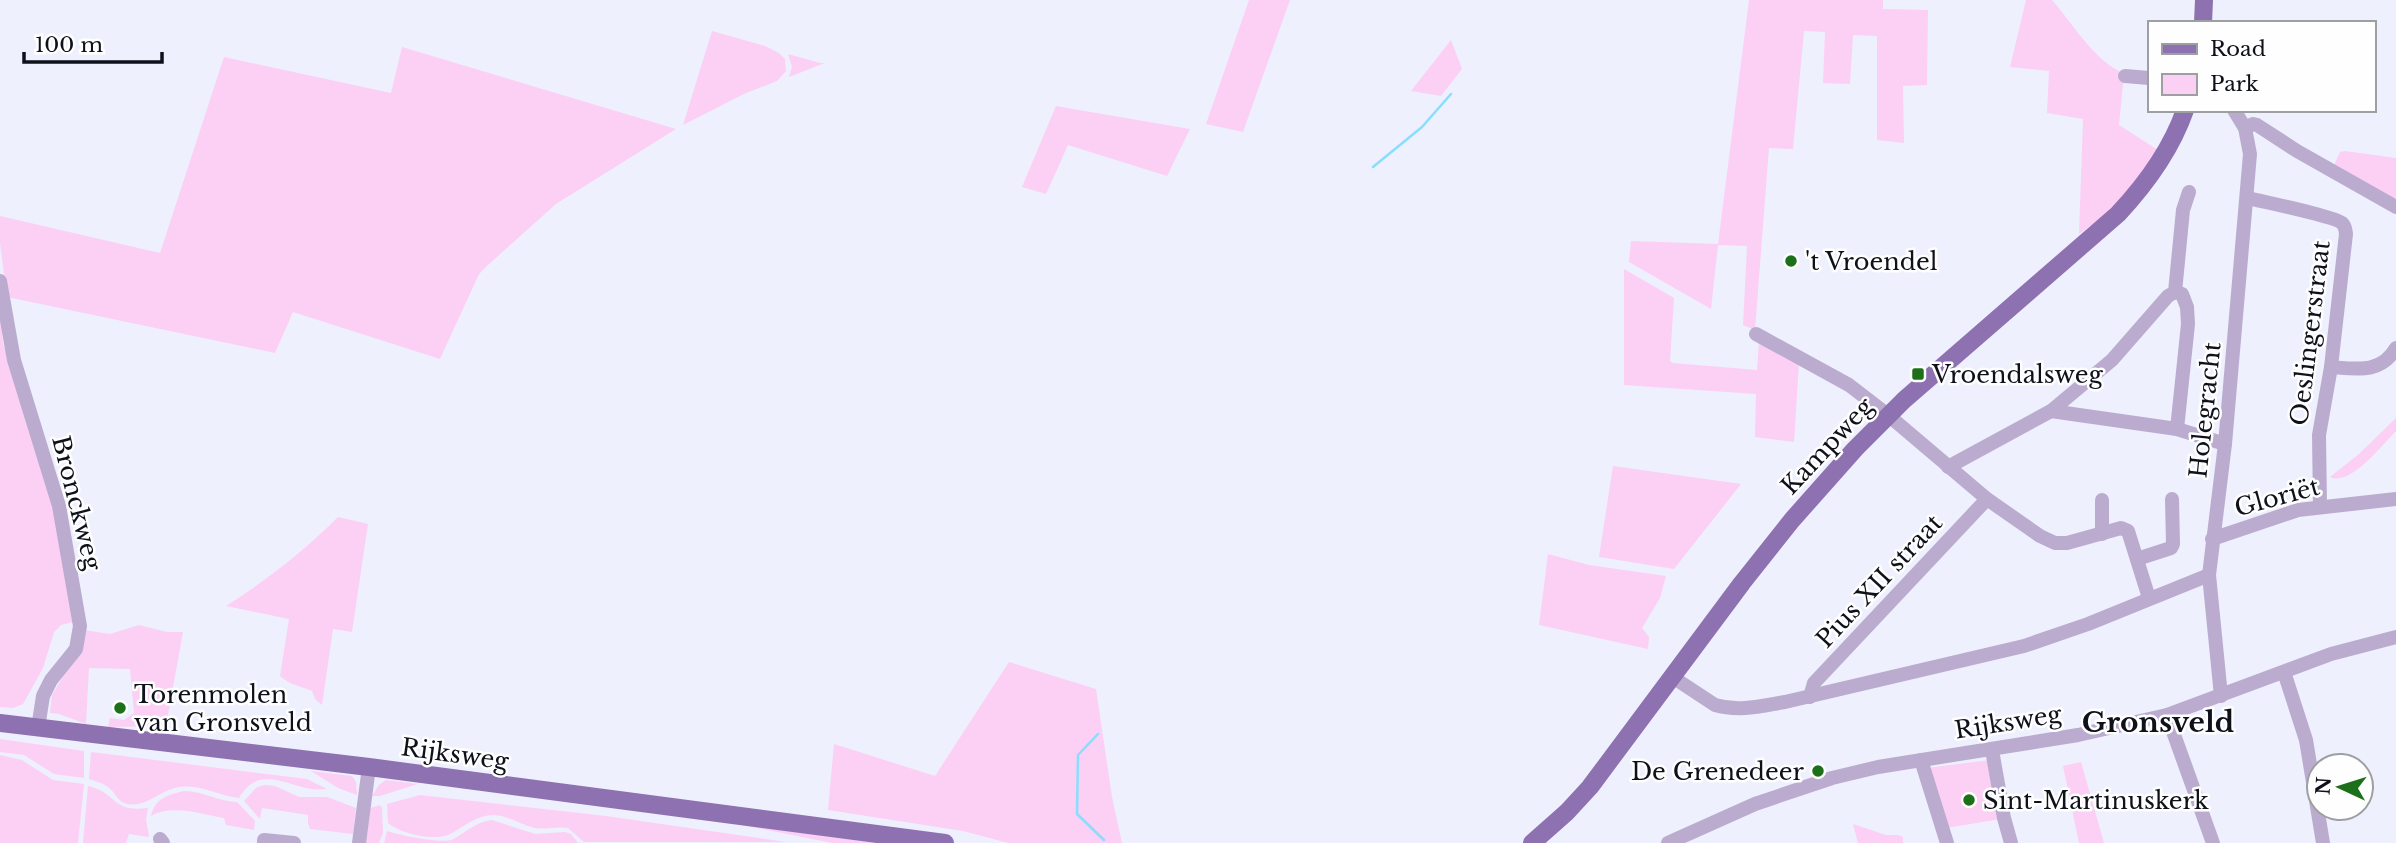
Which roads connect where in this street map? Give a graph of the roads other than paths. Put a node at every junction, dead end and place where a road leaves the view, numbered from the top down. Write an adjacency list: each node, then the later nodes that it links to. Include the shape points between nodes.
1 (2204, 0): 2 (main road)
2 (2203, 21)
3 (2125, 76): 4 (street)
4 (2148, 78)
5 (2184, 112): 17 (main road, Kampweg, via 2163,157 2118,214)
6 (2235, 112): 7 (street)
7 (2245, 128): 9 (street, Holegracht, via 2250,154); 10 (street, via 2257,125)
8 (2189, 192): 12 (street)
9 (2248, 198): 15 (street, Oeslingerstraat, via 2327,218 2345,228); 19 (street, Holegracht)
10 (2396, 207)
11 (0, 281): 38 (street, Bronckweg, via 14,360 59,506 80,625 76,649 43,696)
12 (2175, 292): 16 (street, via 2112,360); 18 (street, via 2182,294 2188,324)
13 (1756, 334): 17 (street, via 1841,380)
14 (2396, 348): 15 (street, via 2376,367)
15 (2331, 367): 25 (street, Oeslingerstraat, via 2319,435)
16 (2051, 411): 18 (street); 20 (street)
17 (1888, 415): 20 (street); 33 (main road, Kampweg, via 1792,520)
18 (2176, 429): 19 (street)
19 (2225, 444): 27 (street, Holegracht)
20 (1948, 467): 21 (street)
21 (1987, 499): 26 (street, via 2055,543); 35 (street, Pius XII straat, via 1814,683)
22 (2172, 499): 28 (street, via 2171,548)
23 (2396, 499): 25 (street, Gloriët)
24 (2102, 500): 26 (street)
25 (2320, 506): 27 (street, Gloriët)
26 (2102, 534): 28 (street, via 2120,528 2128,531)
27 (2212, 539): 29 (street, Holegracht)
28 (2137, 559): 30 (street)
29 (2208, 575): 30 (street); 34 (street, Holegracht)
30 (2149, 598): 35 (street, via 2024,646)
31 (2396, 637): 32 (street, Rijksweg)
32 (2284, 671): 34 (street, Rijksweg); 53 (street, via 2306,740)
33 (1671, 676): 35 (street, via 1715,705 1746,709); 48 (main road, Kampweg, via 1590,786)
34 (2221, 696): 36 (street, Rijksweg)
35 (1810, 697)
36 (2167, 715): 39 (street, Rijksweg); 52 (street)
37 (0, 723): 38 (main road, Rijksweg)
38 (38, 728): 41 (main road, Rijksweg)
39 (1992, 750): 40 (street, Rijksweg); 51 (street)
40 (1922, 760): 49 (street, Rijksweg, via 1814,783); 50 (street)
41 (369, 767): 42 (main road, Rijksweg); 45 (street)
42 (902, 838): 46 (main road, Rijksweg); 47 (main road, Rijksweg)
43 (264, 843): 44 (street)
44 (294, 843)
45 (359, 843)
46 (920, 843)
47 (945, 843)
48 (1532, 843)
49 (1668, 843)
50 (1947, 843)
51 (2011, 843)
52 (2213, 843)
53 (2323, 843)

